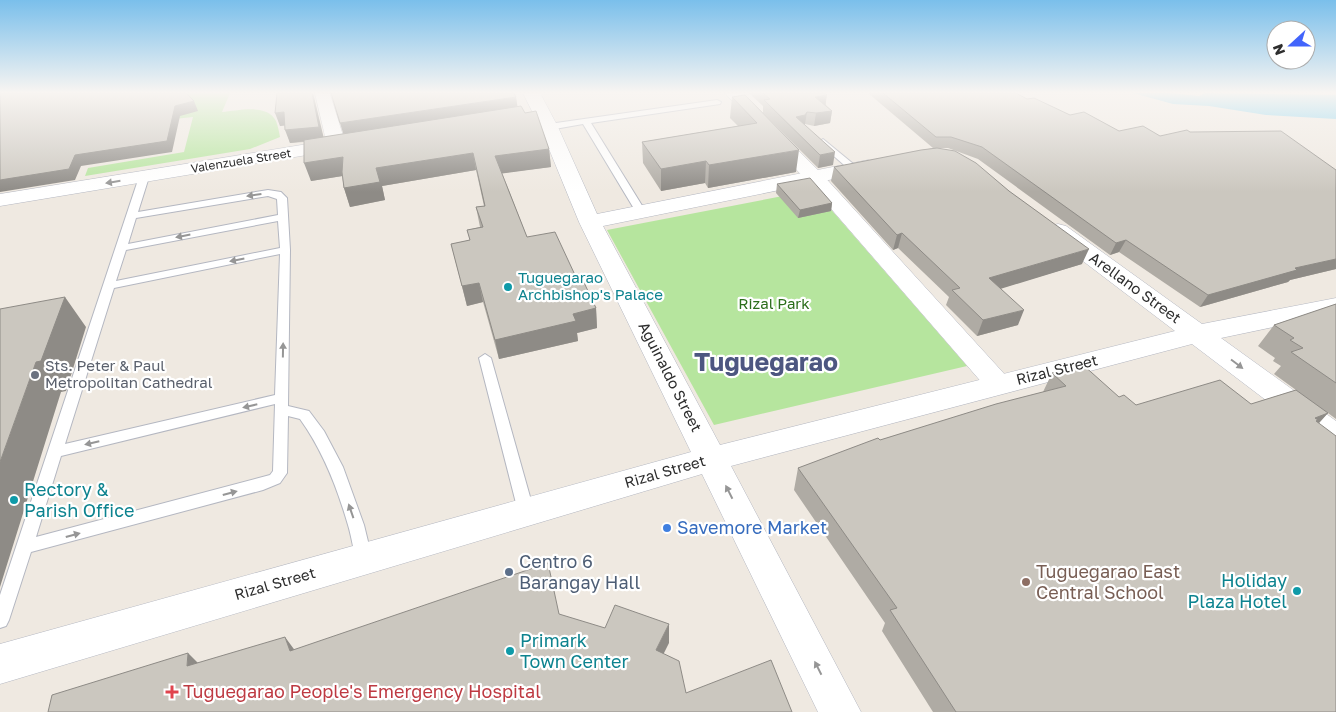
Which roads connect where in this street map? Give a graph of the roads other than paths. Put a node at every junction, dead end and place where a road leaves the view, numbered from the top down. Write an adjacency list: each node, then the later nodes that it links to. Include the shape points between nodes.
1 (336, 126): 8 (street, Valenzuela Street, via 344,144)
2 (543, 126): 15 (street, Aguinaldo Street)
3 (589, 126): 11 (lane)
4 (765, 126): 9 (street)
5 (815, 134): 7 (lane)
6 (890, 162): 7 (street)
7 (854, 169): 9 (street)
8 (144, 177): 10 (street, Valenzuela Street, one-way to 10); 12 (lane)
9 (814, 177): 11 (street); 22 (street)
10 (0, 200)
11 (642, 212): 15 (street)
12 (132, 216): 14 (lane, one-way to 12, via 282,198 268,193); 16 (lane)
13 (1037, 216): 20 (street, Arellano Street)
14 (282, 217): 16 (lane, one-way to 16); 17 (lane)
15 (590, 222): 26 (street, Aguinaldo Street)
16 (122, 248): 18 (lane)
17 (284, 250): 18 (lane, one-way to 18); 23 (lane, one-way to 17)
18 (110, 285): 25 (lane)
19 (1336, 306): 20 (street, Rizal Street)
20 (1198, 334): 22 (street, Rizal Street); 24 (street, Arellano Street, one-way to 24)
21 (485, 358): 27 (lane)
22 (1000, 385): 26 (street, Rizal Street)
23 (282, 404): 25 (lane, one-way to 25); 28 (lane, one-way to 23, via 275,479 280,473); 29 (lane, one-way to 23, via 336,467 319,435 304,416)
24 (1336, 437)
25 (56, 452): 28 (lane)
26 (712, 459): 27 (street, Rizal Street); 32 (street, Aguinaldo Street, one-way to 26)
27 (526, 511): 29 (street, Rizal Street)
28 (26, 547): 30 (lane)
29 (364, 558): 31 (street, Rizal Street)
30 (0, 620)
31 (0, 664)
32 (840, 712)

